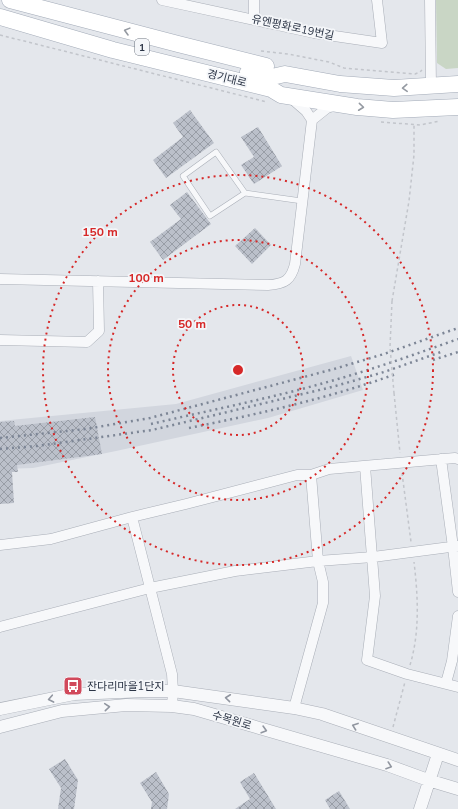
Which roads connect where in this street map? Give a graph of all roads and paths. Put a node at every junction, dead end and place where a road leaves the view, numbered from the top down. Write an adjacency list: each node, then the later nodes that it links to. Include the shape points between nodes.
1 (10, 0): 13 (main road, one-way to 1, via 274,68)
2 (162, 0): 8 (street, 유엔평화로19번길)
3 (254, 0): 8 (street)
4 (378, 0): 8 (street, 유엔평화로19번길, via 382,43)
5 (430, 0): 12 (street)
6 (0, 8): 13 (main road, 경기대로 / 1, via 82,32 272,78)
7 (0, 17): 16 (main road, 경기대로 / 1, via 106,48 271,89)
8 (254, 19)
9 (0, 28): 16 (main road, via 202,81)
10 (0, 35): 16 (path)
11 (260, 51): 12 (path, via 329,62 344,68 415,74 424,67)
12 (431, 67): 15 (street)
13 (286, 74): 15 (main road, 경기대로 / 1, one-way to 13, via 394,88 340,84)
14 (458, 84): 15 (main road, 경기대로 / 1)
15 (431, 86)
16 (281, 98): 17 (main road, 경기대로 / 1); 19 (street, via 306,111)
17 (340, 104): 18 (main road, 경기대로 / 1, one-way to 18, via 393,110); 19 (street, via 327,108)
18 (458, 107)
19 (312, 120): 22 (street)
20 (414, 124): 28 (path, bridge, via 414,155 392,301 390,347)
21 (245, 193): 21 (lane, via 210,216 183,176 216,152); 22 (lane)
22 (302, 201): 24 (street, via 293,271 287,281 278,284)
23 (0, 279): 24 (street)
24 (98, 281): 25 (street, via 99,331 87,342)
25 (0, 340)
26 (441, 459): 27 (street); 28 (street); 33 (street)
27 (458, 459)
28 (401, 462): 29 (street); 34 (path)
29 (365, 466): 30 (street, via 329,469); 35 (street)
30 (311, 475): 31 (street, via 297,475); 36 (street)
31 (132, 517): 32 (street, via 52,539); 37 (street)
32 (0, 545)
33 (456, 547): 34 (street); 38 (street)
34 (413, 551): 35 (street); 41 (path, via 417,624)
35 (373, 557): 36 (street); 41 (street, via 375,596 367,660)
36 (318, 561): 37 (street, via 235,571); 46 (street, via 323,582 323,603)
37 (150, 588): 40 (street); 44 (street, via 172,674)
38 (458, 592)
39 (458, 616): 42 (street)
40 (0, 627)
41 (407, 674): 42 (street); 49 (path)
42 (446, 683): 43 (street)
43 (458, 687)
44 (173, 691): 45 (street); 46 (street, 수목원로, one-way to 44); 47 (street, 수목원로, one-way to 47, via 74,694)
45 (172, 706): 48 (street, 수목원로, one-way to 45, via 62,711 126,705); 52 (street, 수목원로, one-way to 52, via 194,709 387,765)
46 (294, 708): 49 (street, 수목원로, one-way to 46, via 322,714)
47 (0, 709)
48 (0, 727)
49 (390, 738): 50 (street, 수목원로)
50 (438, 754): 51 (street, 수목원로); 52 (street)
51 (458, 760)
52 (428, 780): 53 (street, 수목원로); 54 (street)
53 (458, 789)
54 (420, 809)

